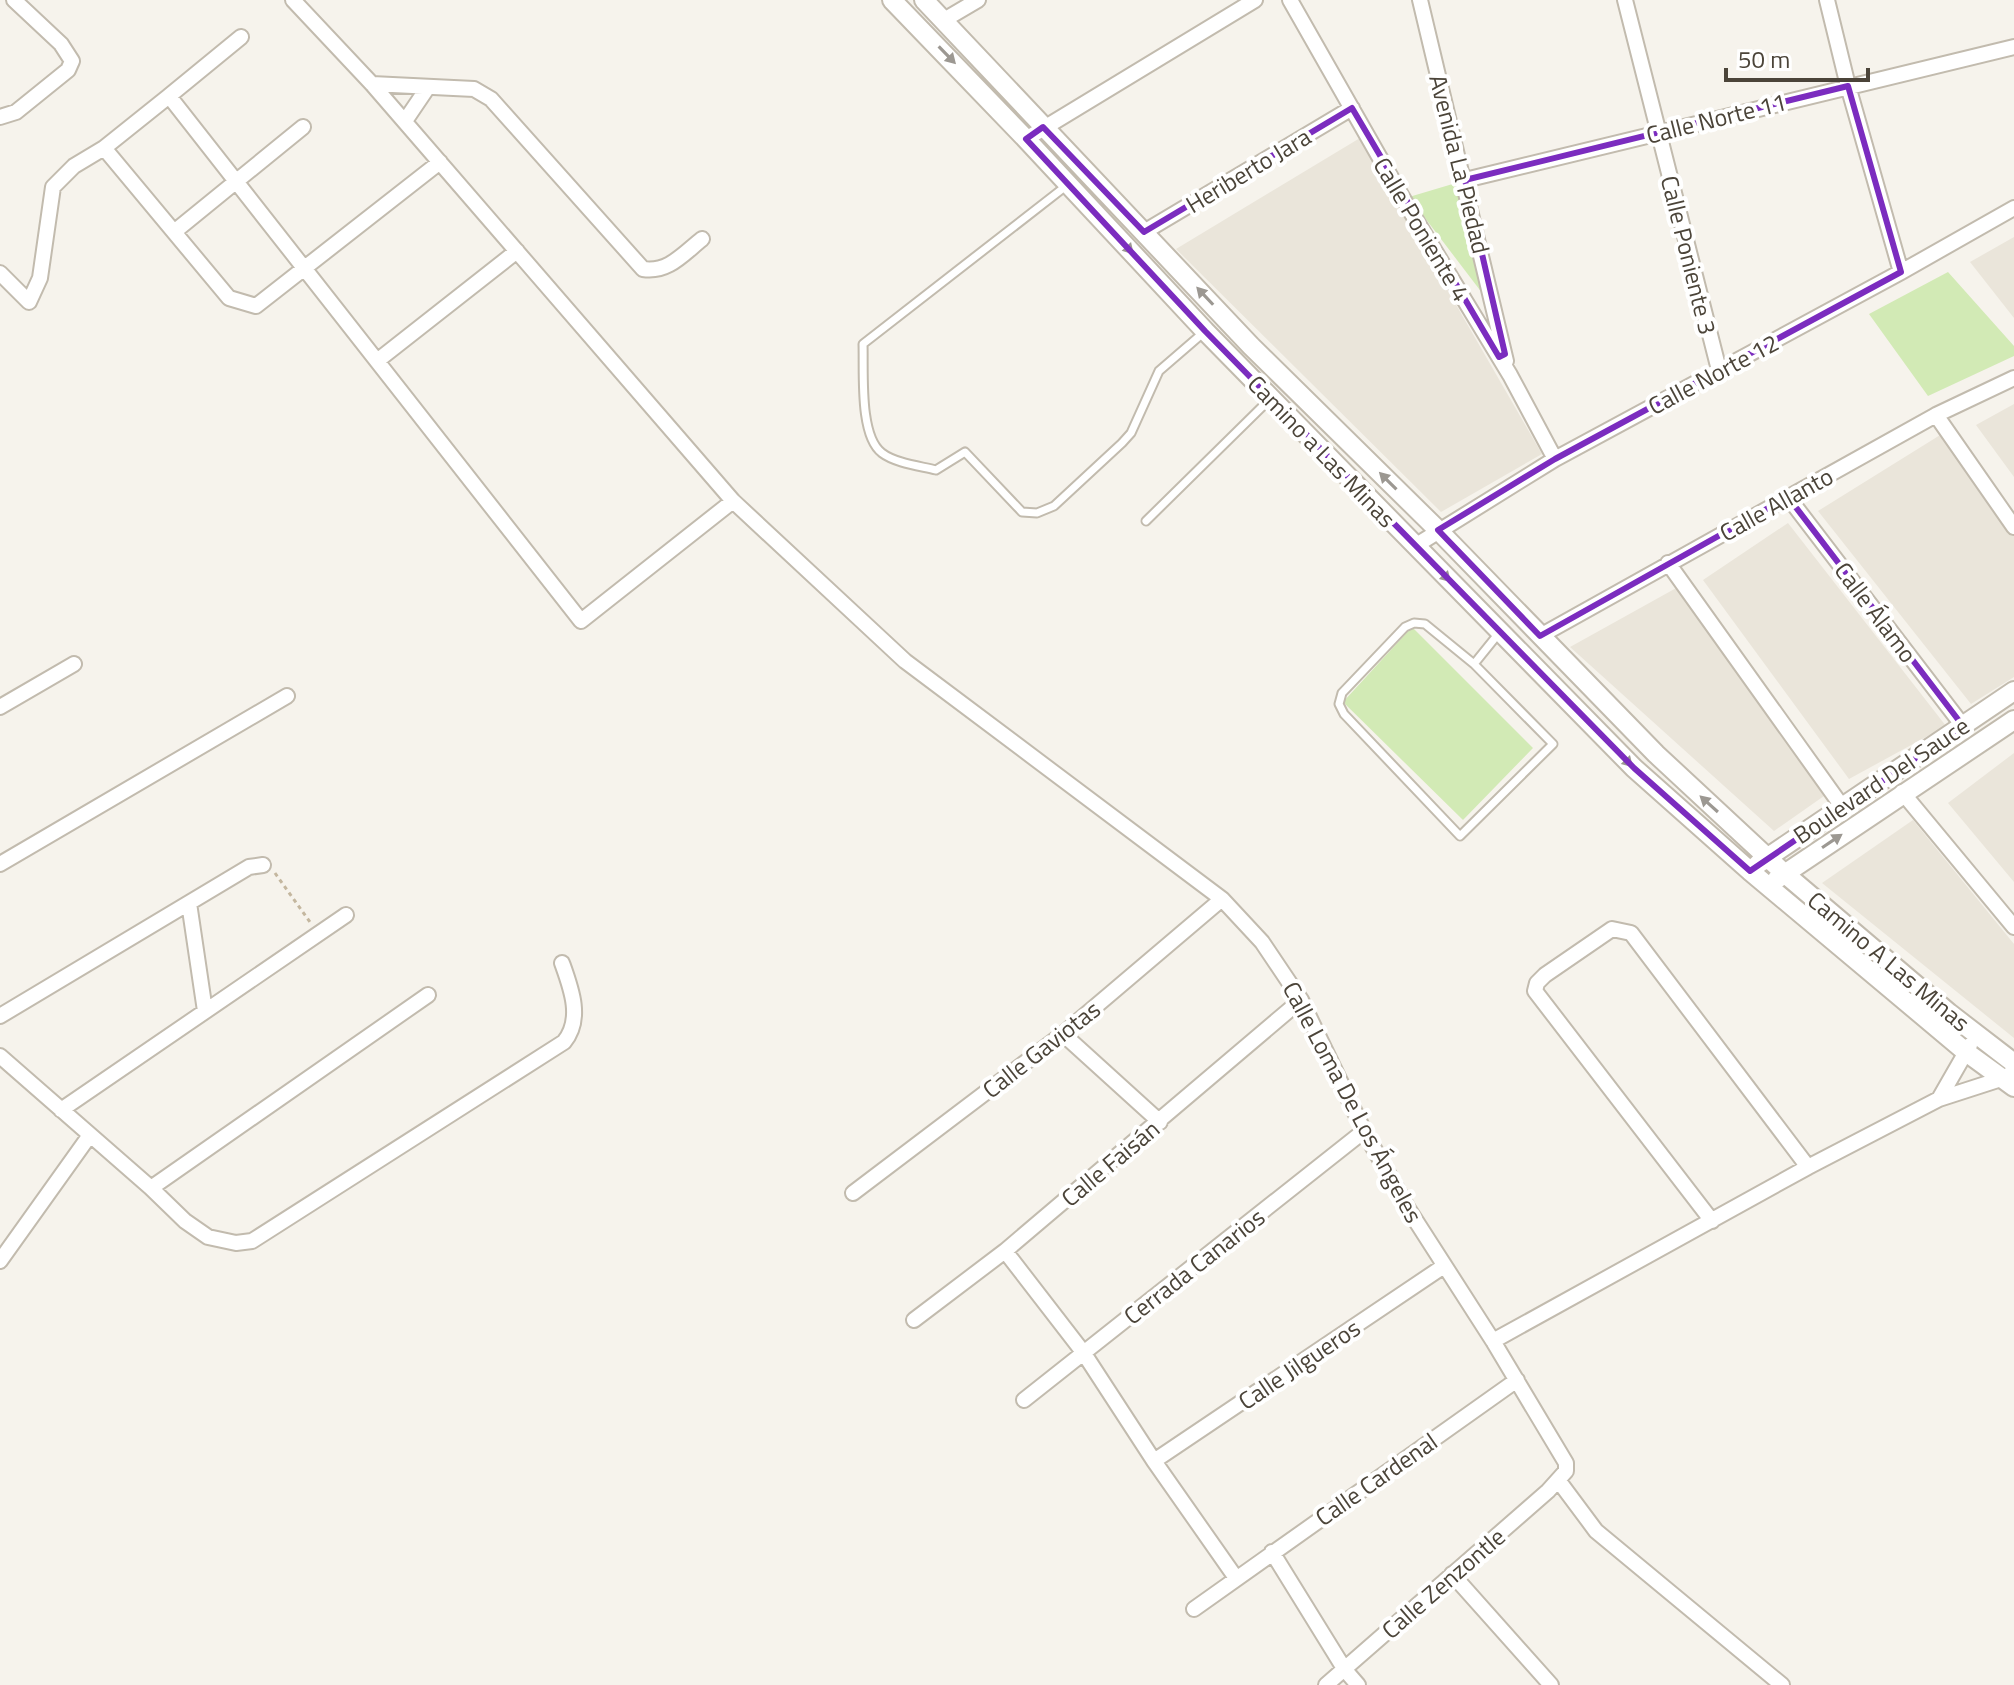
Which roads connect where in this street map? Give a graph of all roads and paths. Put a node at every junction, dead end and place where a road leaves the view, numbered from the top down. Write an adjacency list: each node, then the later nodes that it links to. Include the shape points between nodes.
1 (14, 0): 19 (street, via 72,61 16,112)
2 (293, 0): 14 (street, Calle Loma De Los Ángeles)
3 (892, 0): 24 (street, Camino a Las Minas, one-way to 24)
4 (924, 0): 11 (street, Camino a Las Minas)
5 (978, 0): 11 (street)
6 (1255, 0): 22 (street)
7 (1290, 0): 18 (street, Calle Poniente 4)
8 (1420, 0): 27 (street, Avenida La Piedad)
9 (1625, 0): 23 (street, Calle Poniente 3)
10 (1827, 0): 15 (street)
11 (944, 20): 22 (street, Camino a Las Minas)
12 (241, 37): 17 (street)
13 (2014, 47): 15 (street, Calle Norte 11)
14 (372, 84): 16 (street); 20 (street, Calle Loma De Los Ángeles)
15 (1848, 86): 23 (street, Calle Norte 11); 36 (street)
16 (428, 87): 20 (street); 33 (street, via 474,89 491,99 643,269 666,268)
17 (169, 96): 25 (street); 28 (street)
18 (1352, 108): 32 (street, Heriberto Jara); 41 (street, Calle Poniente 4)
19 (0, 117)
20 (405, 121): 26 (street, Calle Loma De Los Ángeles)
21 (303, 127): 28 (street)
22 (1043, 127): 24 (street); 32 (street, Camino a Las Minas)
23 (1658, 132): 27 (street, Calle Norte 11); 40 (street, Calle Poniente 3)
24 (1026, 139): 29 (street, Camino a Las Minas)
25 (104, 148): 31 (street); 37 (street, via 53,187 40,278 29,302)
26 (440, 162): 34 (street, Calle Loma De Los Ángeles); 35 (street)
27 (1465, 180): 41 (street, Avenida La Piedad)
28 (236, 182): 31 (street); 35 (street)
29 (1068, 184): 38 (street, Camino a Las Minas, one-way to 38); 38 (lane, via 863,344 867,428 883,455 936,470 965,452 1022,512 1037,513 1054,506 1131,433 1159,371)
30 (2014, 208): 36 (street, Calle Norte 12)
31 (174, 232): 35 (street, via 229,298 256,306)
32 (1144, 232): 50 (street, Camino a Las Minas, one-way to 32)
33 (702, 239)
34 (517, 251): 39 (street); 47 (street, Calle Loma De Los Ángeles)
35 (304, 268): 39 (street)
36 (1901, 272): 40 (street, Calle Norte 12)
37 (0, 273)
38 (1205, 331): 43 (street, Camino a Las Minas)
39 (377, 361): 47 (street, via 581,621)
40 (1719, 370): 45 (street, Calle Norte 12)
41 (1510, 375): 45 (street, Calle Poniente 4)
42 (2014, 378): 44 (street, Calle Allanto)
43 (1271, 398): 48 (lane); 51 (street, Camino a Las Minas)
44 (1936, 415): 46 (street, Calle Allanto); 49 (street)
45 (1555, 459): 50 (street, Calle Norte 12)
46 (1788, 497): 52 (street, Calle Allanto); 61 (street, Calle Álamo)
47 (733, 501): 70 (street, Calle Loma De Los Ángeles, via 905,661)
48 (1146, 521)
49 (2014, 527)
50 (1438, 530): 51 (street, Calle Norte 12); 54 (street, Camino a Las Minas)
51 (1415, 546): 53 (street, Camino a Las Minas, one-way to 53)
52 (1668, 563): 54 (street, Calle Allanto); 63 (street)
53 (1500, 631): 56 (lane); 67 (street, Camino a Las Minas, one-way to 67, via 1634,768)
54 (1540, 636): 64 (street, Camino a Las Minas, one-way to 54, via 1656,754)
55 (74, 664): 59 (street)
56 (1474, 664): 56 (lane, via 1553,744 1460,836 1339,704 1342,693 1414,623 1425,624)
57 (2014, 691): 61 (street, Boulevard Del Sauce)
58 (287, 696): 65 (street)
59 (0, 707)
60 (2014, 720): 62 (street, Boulevard Del Sauce)
61 (1963, 726): 63 (street, Boulevard Del Sauce)
62 (1902, 792): 68 (street, Boulevard Del Sauce, one-way to 62); 73 (street)
63 (1841, 805): 64 (street, Boulevard Del Sauce)
64 (1767, 856): 67 (street, Boulevard Del Sauce); 68 (street, Camino A Las Minas)
65 (0, 864)
66 (263, 865): 71 (street, via 249,867); 74 (path)
67 (1750, 871): 69 (street, Camino a Las Minas)
68 (1784, 873): 69 (street, Boulevard Del Sauce); 81 (street, Camino A Las Minas)
69 (1768, 886): 82 (street, Camino A Las Minas)
70 (1222, 899): 77 (street, Calle Loma De Los Ángeles, via 1262,942); 80 (street, Calle Gaviotas)
71 (189, 903): 78 (street); 79 (street)
72 (346, 915): 74 (street)
73 (2014, 927)
74 (319, 935): 78 (street)
75 (562, 963): 91 (street, via 574,1009 574,1025 564,1042 252,1241 208,1237)
76 (428, 995): 91 (street)
77 (1301, 1000): 87 (street, Calle Faisán); 88 (street, Calle Loma De Los Ángeles)
78 (205, 1011): 86 (street)
79 (0, 1016)
80 (1063, 1034): 87 (street); 92 (street, Calle Gaviotas)
81 (1978, 1035): 82 (street); 84 (street, Camino A Las Minas)
82 (1966, 1052): 84 (street, Camino A Las Minas); 85 (street)
83 (1, 1059): 86 (street)
84 (2011, 1075): 85 (street)
85 (1939, 1099): 90 (street)
86 (61, 1110): 89 (street)
87 (1160, 1122): 94 (street, Calle Faisán)
88 (1364, 1131): 96 (street, Calle Loma De Los Ángeles); 99 (street, Cerrada Canarios)
89 (90, 1135): 91 (street); 95 (street)
90 (1808, 1167): 93 (street); 93 (street, via 1631,933 1612,929 1545,975 1535,991)
91 (151, 1188)
92 (853, 1193)
93 (1712, 1221): 98 (street)
94 (1005, 1251): 97 (street, Calle Faisán); 99 (street)
95 (0, 1261)
96 (1444, 1266): 98 (street, Calle Loma De Los Ángeles); 102 (street, Calle Jilgueros)
97 (914, 1320)
98 (1493, 1341): 100 (street, Calle Loma De Los Ángeles)
99 (1083, 1352): 101 (street, Cerrada Canarios); 102 (street)
100 (1517, 1380): 103 (street, Calle Loma De Los Ángeles, via 1566,1463); 104 (street, Calle Cardenal)
101 (1024, 1400)
102 (1154, 1461): 106 (street)
103 (1558, 1480): 105 (street, Calle Zenzontle); 112 (street, via 1596,1531)
104 (1272, 1552): 106 (street, Calle Cardenal); 108 (street)
105 (1452, 1574): 108 (street, Calle Zenzontle); 111 (street)
106 (1236, 1578): 107 (street, Calle Cardenal)
107 (1194, 1609)
108 (1345, 1670): 109 (street, Calle Zenzontle); 110 (street)
109 (1326, 1685)
110 (1358, 1685)
111 (1551, 1685)
112 (1782, 1685)

